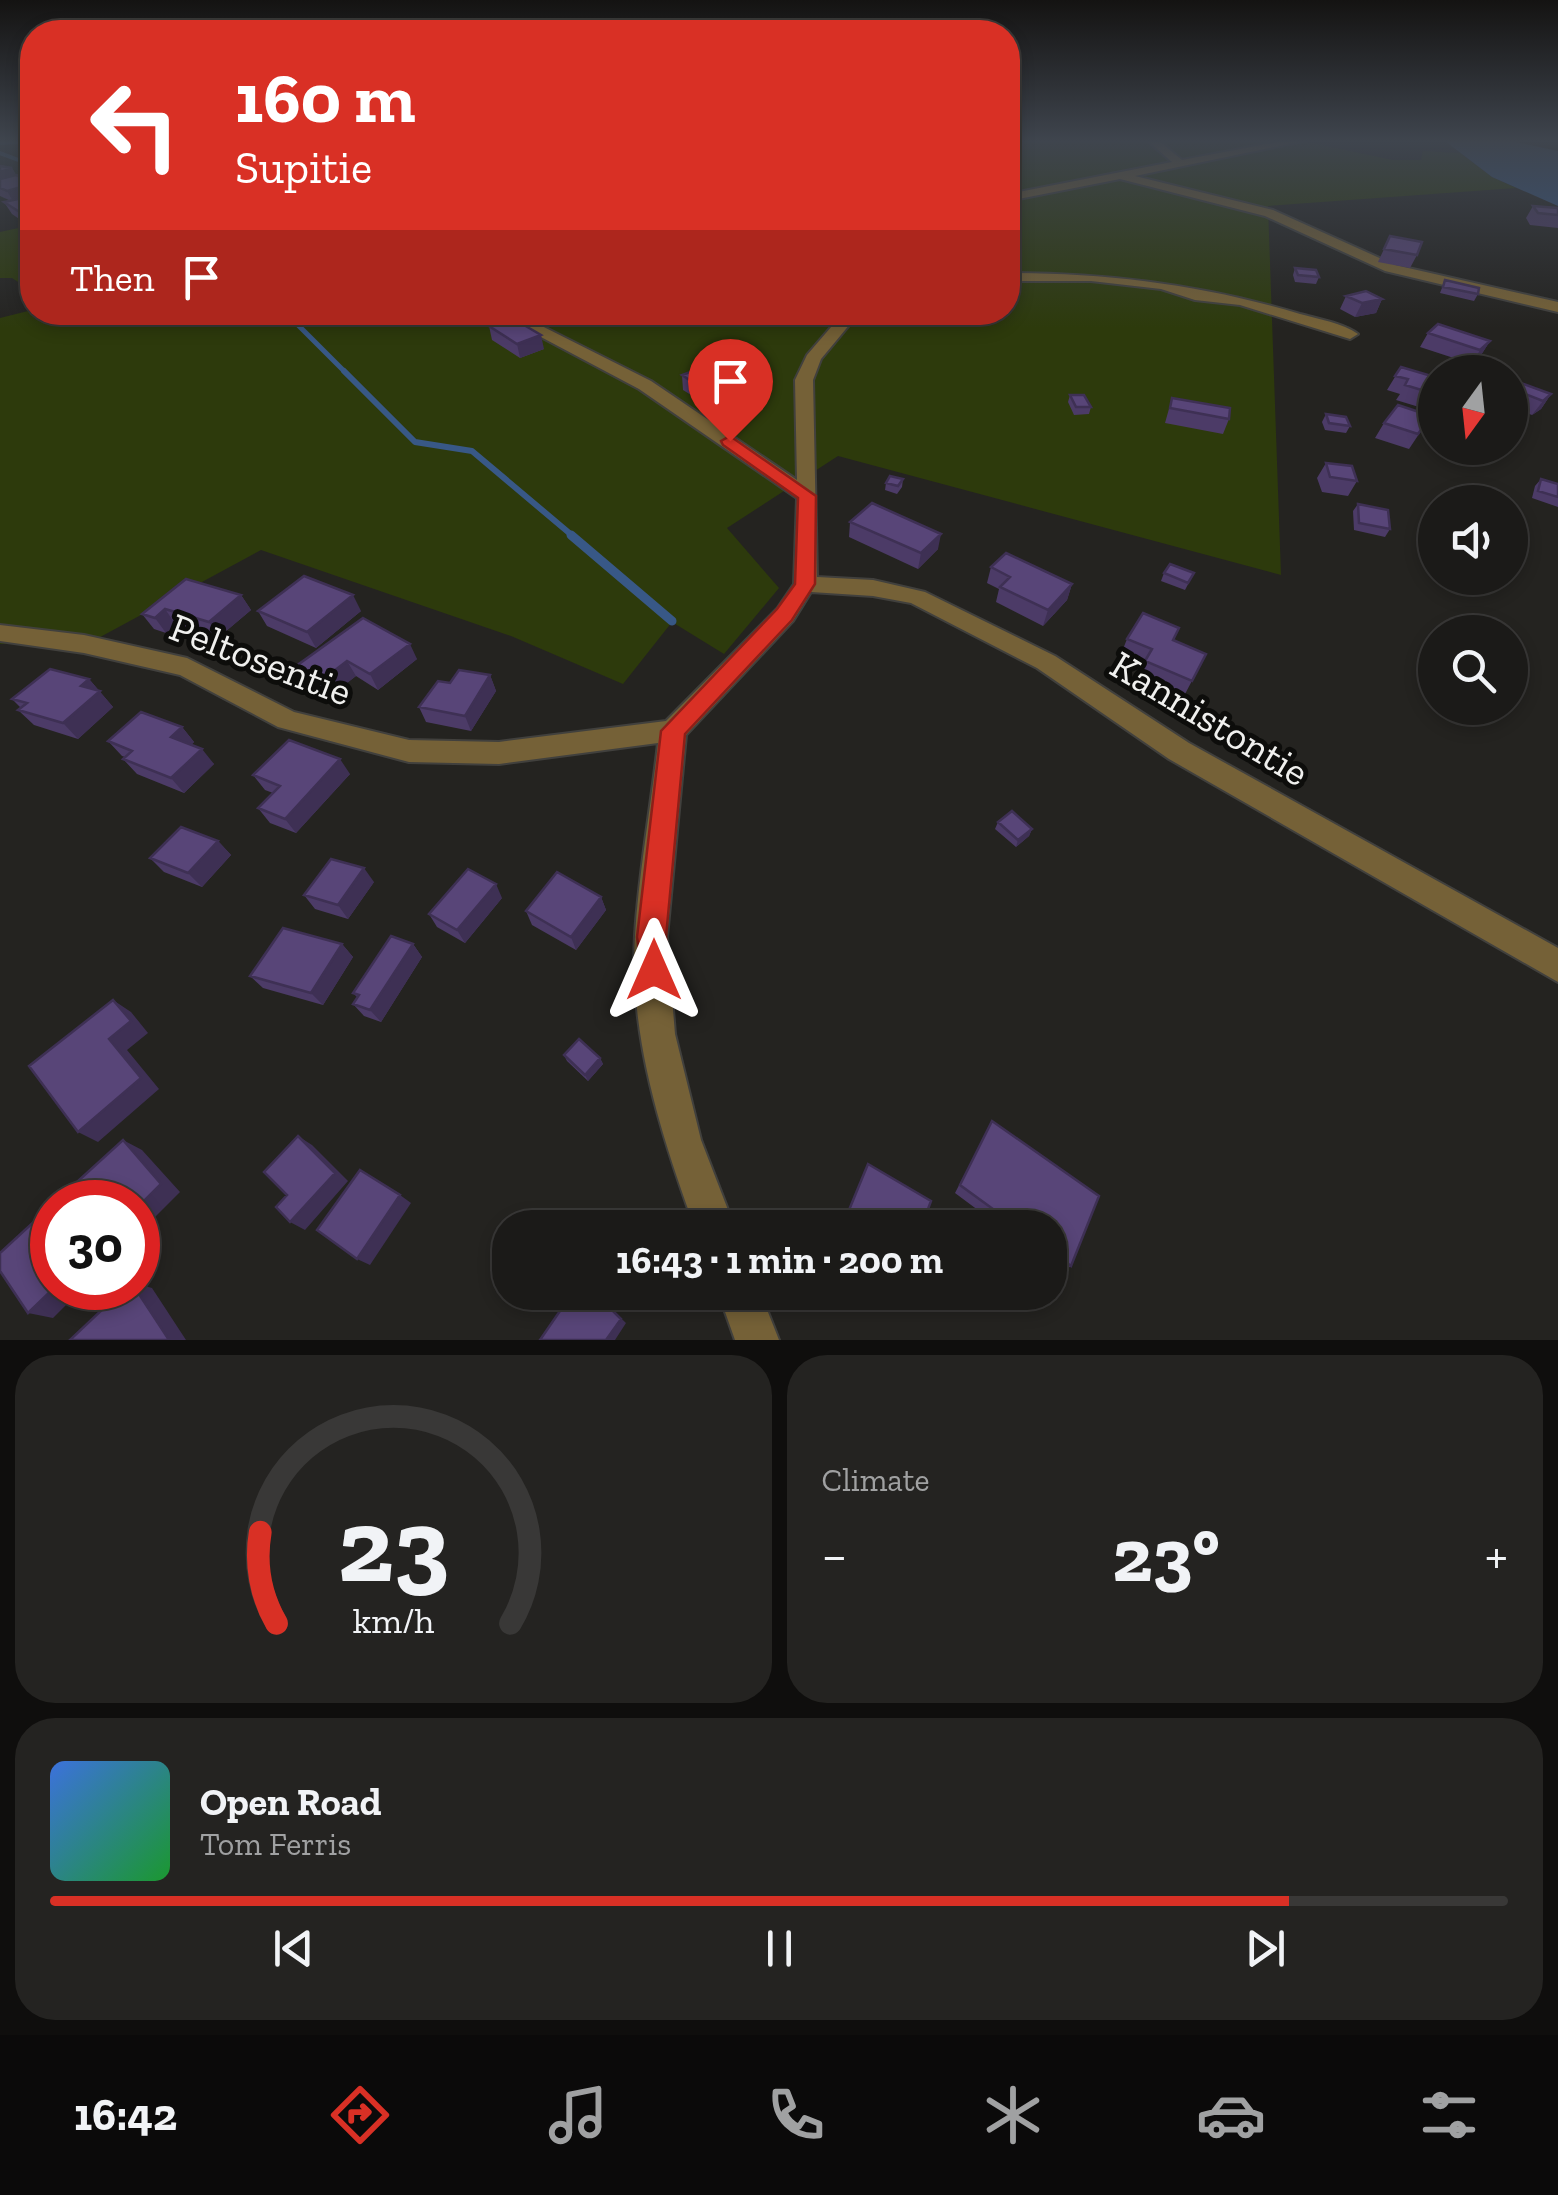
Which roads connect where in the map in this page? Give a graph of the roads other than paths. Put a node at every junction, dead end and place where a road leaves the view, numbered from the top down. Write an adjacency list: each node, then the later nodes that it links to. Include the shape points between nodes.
1 (1227, 204): 3 (street, via 1268,214 1390,268)
2 (1020, 277): 6 (street, via 1163,285 1242,300)
3 (1558, 307)
4 (527, 325): 7 (street, via 646,385)
5 (842, 325): 7 (street, via 813,358 804,380)
6 (1350, 334)
7 (807, 496): 8 (street)
8 (805, 584): 10 (street, via 785,614); 11 (street, Kannistontie, via 917,597 1046,662 1179,751)
9 (0, 634): 10 (street, Peltosentie, via 186,667 287,720 409,750 499,753)
10 (674, 731): 12 (street, via 651,937 658,1034 682,1140)
11 (1558, 966)
12 (708, 1210)
13 (746, 1310): 14 (street)
14 (757, 1340)

